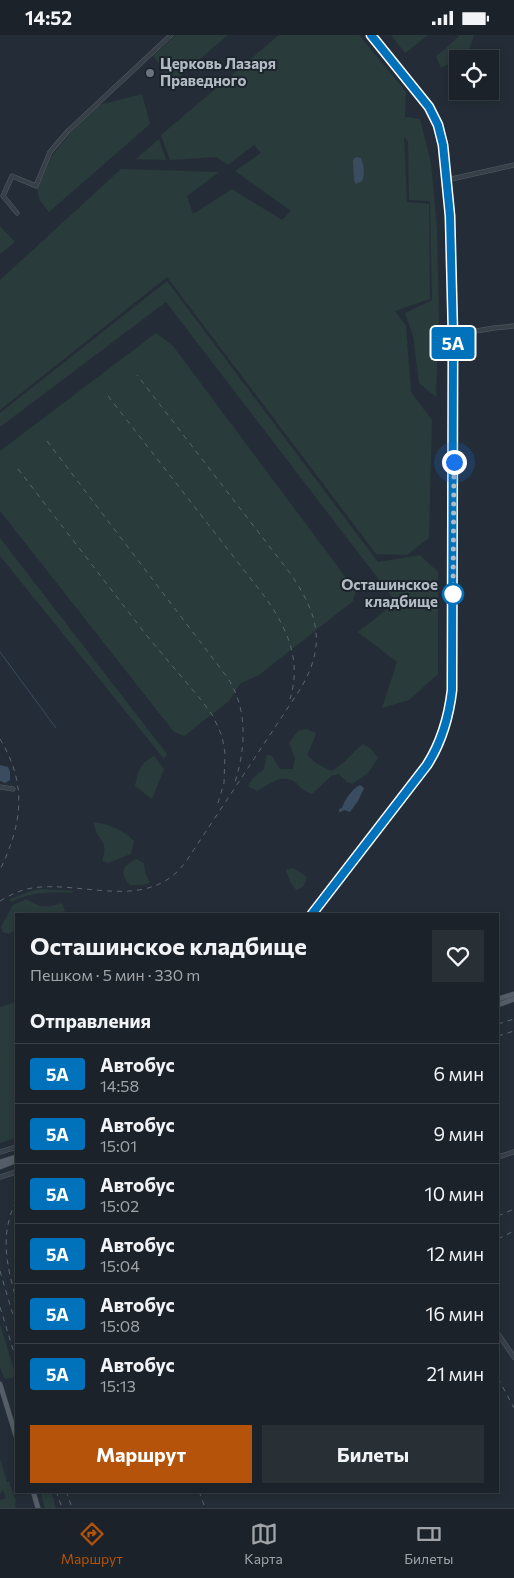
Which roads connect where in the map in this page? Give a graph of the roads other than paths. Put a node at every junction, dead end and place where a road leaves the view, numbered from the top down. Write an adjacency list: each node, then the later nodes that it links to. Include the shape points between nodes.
1 (170, 35): 5 (street, via 68,131 50,152 36,187 12,176 2,197)
2 (371, 35): 4 (street, via 434,115 443,145)
3 (514, 165): 4 (street)
4 (447, 180): 7 (street)
5 (16, 213)
6 (514, 326): 7 (street)
7 (453, 335): 10 (street, via 453,670 448,714 432,758 422,774)
8 (0, 787): 9 (street)
9 (13, 789)
10 (313, 913)
11 (514, 993): 12 (main road)
12 (499, 999)
13 (514, 999): 14 (main road)
14 (499, 1005)
15 (15, 1147): 16 (street)
16 (0, 1152)
17 (514, 1152): 19 (street)
18 (15, 1157): 21 (main road)
19 (499, 1157)
20 (15, 1161): 22 (main road)
21 (0, 1162)
22 (0, 1167)
23 (15, 1171): 24 (street)
24 (0, 1177)
25 (499, 1335): 26 (street)
26 (514, 1357)
27 (0, 1384): 28 (main road)
28 (15, 1433)
29 (34, 1493): 30 (main road)
30 (38, 1508)

